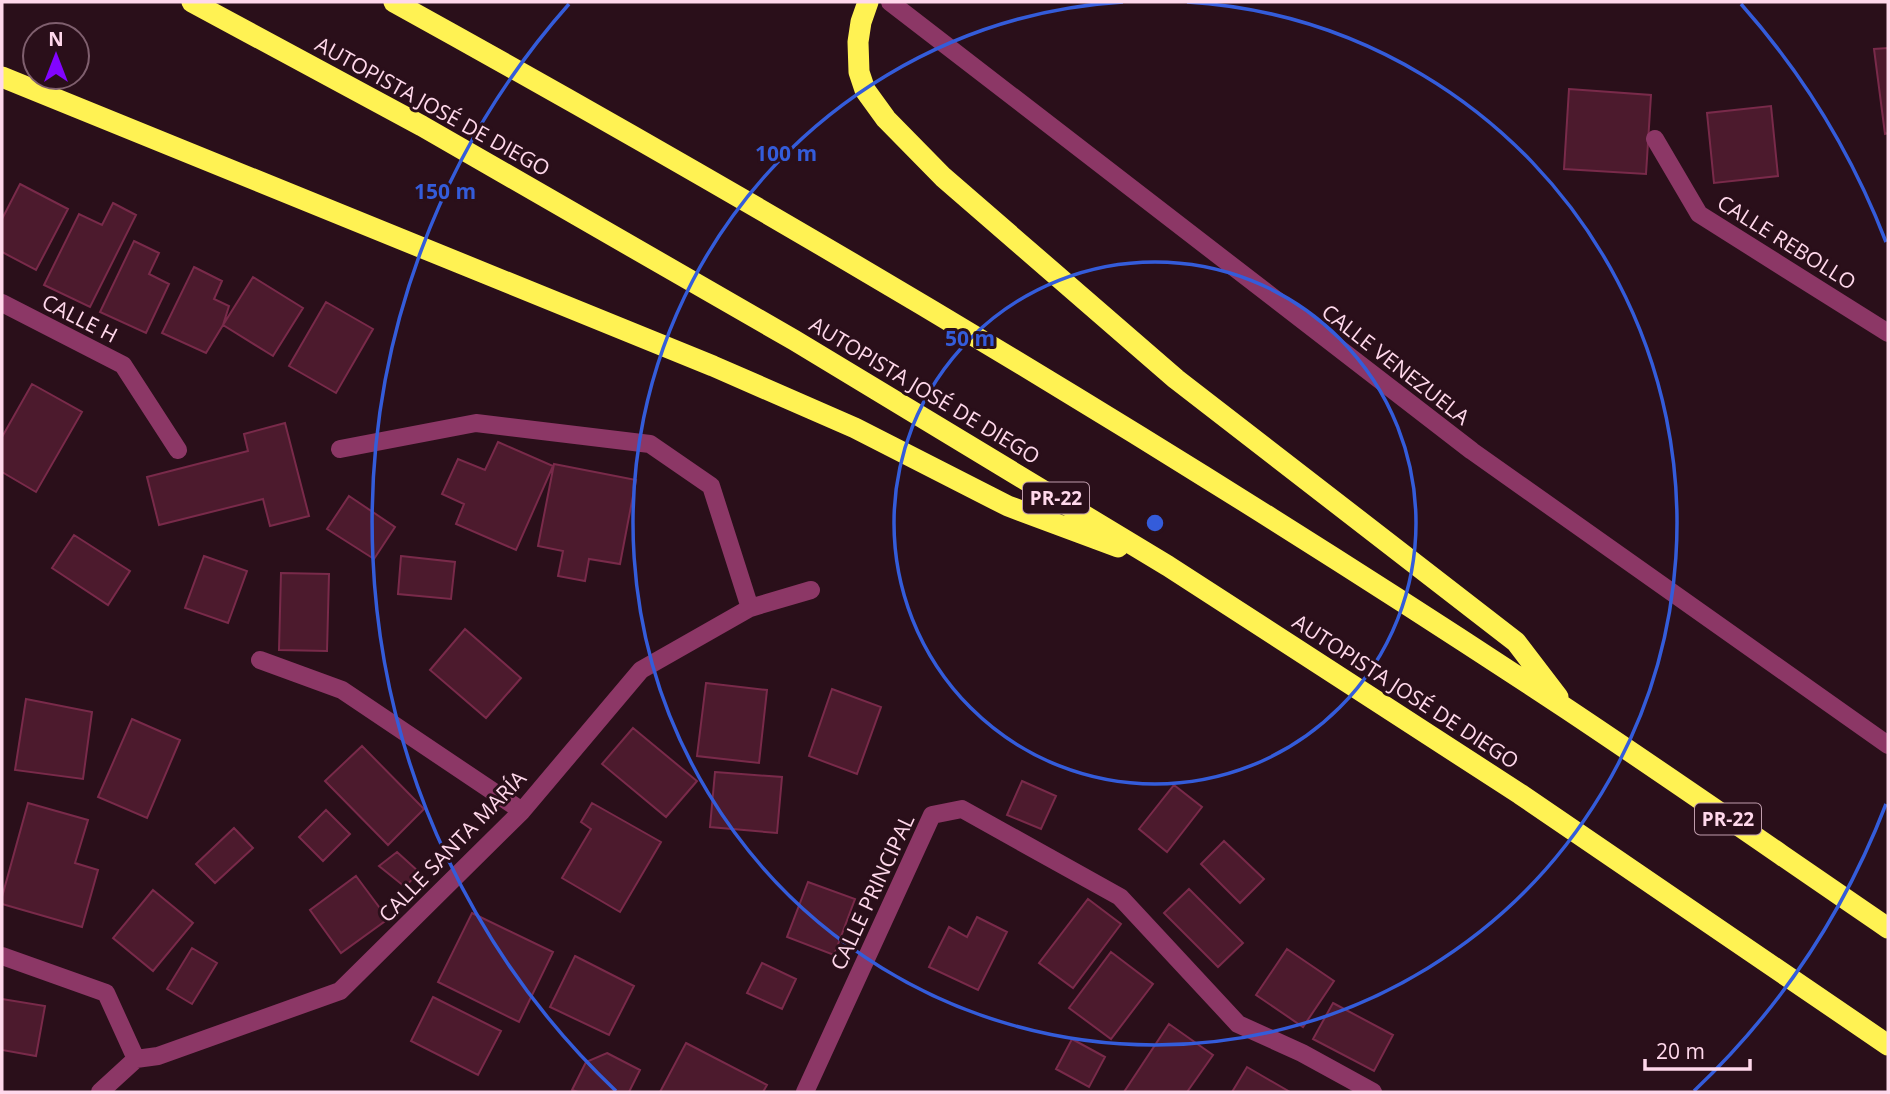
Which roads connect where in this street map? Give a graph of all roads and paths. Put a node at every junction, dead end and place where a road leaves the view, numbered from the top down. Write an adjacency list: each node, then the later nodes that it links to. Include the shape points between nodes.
1 (192, 2): 11 (highway, AUTOPISTA JOSÉ DE DIEGO / PR-22, via 422,126 782,333)
2 (394, 2): 15 (highway, PR-22, via 815,240 1190,467)
3 (868, 2): 15 (highway, via 858,42 865,90 886,119 943,177 1177,379 1516,642)
4 (890, 2): 16 (street, CALLE VENEZUELA, via 1472,451)
5 (2, 77): 11 (highway, via 713,366 855,428 1008,506)
6 (1655, 139): 8 (street, CALLE REBOLLO, via 1699,214)
7 (2, 303): 10 (street, CALLE H, via 123,365)
8 (1888, 333)
9 (340, 449): 13 (street, via 477,423 650,444 711,486)
10 (177, 450)
11 (1168, 566): 20 (highway, AUTOPISTA JOSÉ DE DIEGO / PR-22, via 1520,794)
12 (811, 590): 13 (street, CALLE SANTA MARÍA)
13 (750, 608): 17 (street, CALLE SANTA MARÍA, via 641,670)
14 (260, 660): 17 (street, via 342,690)
15 (1568, 709): 18 (highway, PR-22)
16 (1888, 745)
17 (522, 811): 21 (street, CALLE SANTA MARÍA, via 340,991 158,1056)
18 (1888, 928)
19 (2, 956): 21 (street, via 106,993)
20 (1888, 1045)
21 (136, 1059): 22 (street)
22 (100, 1092)
23 (805, 1092): 24 (street, CALLE PRINCIPAL, via 932,815 962,810 1120,897 1238,1024)
24 (1373, 1092)

